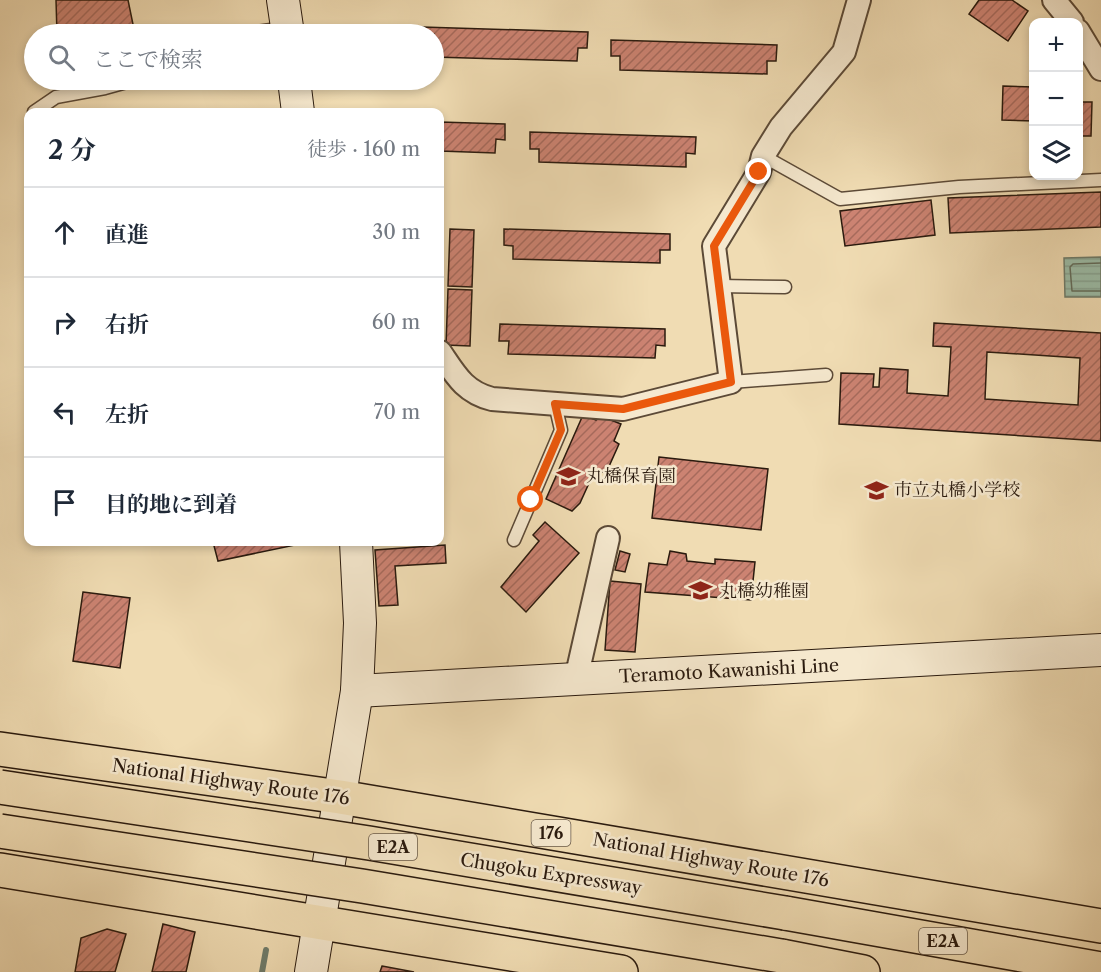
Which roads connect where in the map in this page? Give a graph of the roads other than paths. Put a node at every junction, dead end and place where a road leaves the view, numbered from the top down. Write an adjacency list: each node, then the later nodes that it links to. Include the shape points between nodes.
1 (859, 0): 10 (street, via 844,52 781,127)
2 (1054, 0): 3 (street)
3 (1069, 18)
4 (1083, 39): 5 (street)
5 (1101, 69)
6 (94, 90): 8 (lane, via 56,97)
7 (295, 90): 9 (main road)
8 (40, 108)
9 (298, 108)
10 (763, 156): 11 (lane, via 840,199 959,187); 12 (street, via 759,172 714,246)
11 (1101, 180)
12 (719, 286): 13 (lane); 16 (street)
13 (785, 286)
14 (444, 358): 17 (street, via 466,388 478,396)
15 (826, 375): 16 (lane)
16 (731, 382): 17 (street, via 623,409)
17 (555, 404): 18 (lane, via 561,430 526,497)
18 (514, 540)
19 (356, 546): 23 (main road, via 360,623)
20 (601, 548): 22 (street)
21 (1101, 650): 22 (main road, Teramoto Kawanishi Line)
22 (576, 680): 23 (main road, Teramoto Kawanishi Line)
23 (357, 691): 26 (main road)
24 (0, 749): 26 (highway, National Highway Route 176 / 176)
25 (0, 787): 31 (highway, Chugoku Expressway / E2A, bridge, via 358,842)
26 (340, 797): 29 (main road); 30 (highway, National Highway Route 176 / 176)
27 (0, 831): 34 (highway, E2A, bridge, via 362,886)
28 (0, 870): 29 (highway)
29 (319, 922): 32 (main road); 33 (highway)
30 (1101, 926)
31 (1101, 969)
32 (311, 972)
33 (621, 972)
34 (863, 972)

